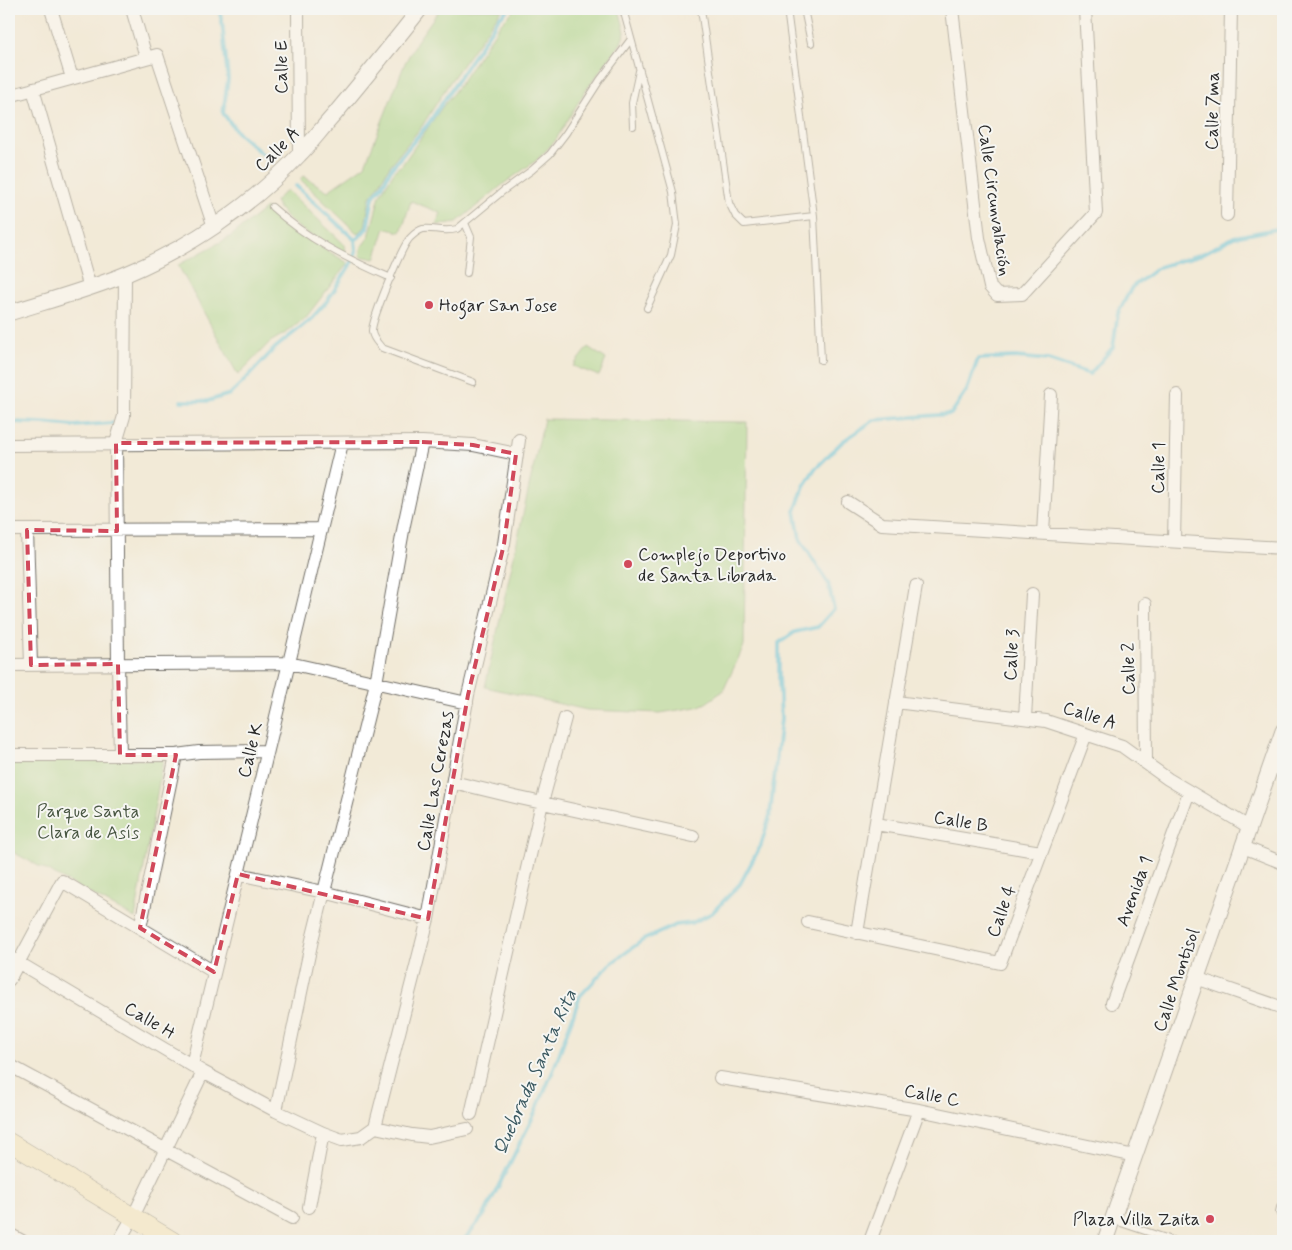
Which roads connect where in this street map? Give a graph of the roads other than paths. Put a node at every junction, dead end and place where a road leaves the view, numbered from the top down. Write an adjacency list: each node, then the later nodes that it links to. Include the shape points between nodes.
1 (51, 9): 16 (street)
2 (132, 9): 14 (street)
3 (298, 9): 20 (street, Calle E)
4 (420, 9): 20 (street, Calle A)
5 (623, 9): 12 (lane)
6 (701, 9): 23 (lane, via 730,203 735,215 744,224)
7 (787, 9): 23 (lane)
8 (804, 9): 13 (lane)
9 (952, 9): 10 (street, Calle Circunvalación, via 979,238 990,287 997,295 1022,294 1096,213)
10 (1085, 9)
11 (1231, 9): 22 (street, Calle 7ma)
12 (631, 39): 15 (lane); 24 (lane, via 550,154)
13 (811, 43)
14 (146, 57): 16 (street); 25 (street, via 157,54)
15 (639, 70): 19 (lane, via 632,104); 30 (lane, via 673,192 677,225 671,255)
16 (72, 78): 17 (street)
17 (33, 89): 18 (street); 29 (street)
18 (9, 96)
19 (633, 126)
20 (299, 156): 25 (street, Calle A)
21 (272, 207): 28 (lane, via 307,236)
22 (1227, 215)
23 (814, 216): 32 (lane)
24 (466, 222): 26 (lane, via 471,237); 28 (lane, via 449,231 423,229 409,239)
25 (214, 227): 27 (street, Calle A)
26 (467, 273)
27 (125, 274): 29 (street, Calle A); 39 (street, via 124,416)
28 (391, 278): 33 (lane, via 374,318 372,331 375,340 382,348)
29 (90, 288): 31 (street, Calle A)
30 (647, 308)
31 (9, 313)
32 (821, 360)
33 (473, 382)
34 (1051, 395): 47 (street)
35 (1177, 395): 48 (street, Calle 1)
36 (519, 440): 41 (street, Calle Las Cerezas)
37 (342, 442): 38 (street); 39 (street); 43 (street, Calle K)
38 (422, 442): 41 (street, via 473,445); 57 (street)
39 (116, 443): 40 (street); 46 (street)
40 (9, 445)
41 (516, 454): 59 (street, Calle Las Cerezas, via 504,544)
42 (848, 502): 47 (street, via 882,524)
43 (321, 529): 46 (street); 53 (street, Calle K)
44 (9, 530): 45 (street)
45 (27, 530): 46 (street); 56 (street)
46 (117, 530): 54 (street)
47 (1042, 534): 48 (street)
48 (1174, 541): 49 (street)
49 (1283, 548)
50 (916, 586): 58 (street)
51 (1032, 594): 61 (street, Calle 3)
52 (1145, 604): 68 (street, Calle 2)
53 (289, 663): 54 (street); 57 (street); 64 (street, Calle K)
54 (118, 664): 56 (street); 65 (street)
55 (9, 665): 56 (street)
56 (31, 665)
57 (376, 683): 59 (street); 79 (street)
58 (896, 702): 61 (street, Calle A); 72 (street)
59 (467, 703): 69 (street, Calle Las Cerezas)
60 (564, 718): 71 (street)
61 (1025, 718): 63 (street, Calle A)
62 (1283, 731): 73 (street, Calle Montisol)
63 (1086, 734): 68 (street, Calle A, via 1122,746); 76 (street, Calle 4)
64 (267, 750): 67 (street); 78 (street, Calle K)
65 (120, 754): 66 (street); 67 (street)
66 (9, 755)
67 (176, 755): 82 (street)
68 (1146, 763): 70 (street, Calle A)
69 (454, 782): 71 (street); 80 (street, Calle Las Cerezas)
70 (1189, 792): 73 (street, Calle A); 88 (street, Avenida 1)
71 (542, 803): 74 (street); 96 (street)
72 (876, 824): 76 (street, Calle B); 83 (street)
73 (1249, 826): 75 (street, Calle Montisol)
74 (694, 836)
75 (1243, 847): 77 (street); 86 (street, Calle Montisol)
76 (1041, 852): 83 (street, Calle 4, via 1000,963)
77 (1283, 863)
78 (238, 874): 79 (street); 85 (street, Calle K)
79 (324, 892): 80 (street); 95 (street)
80 (428, 919): 97 (street, Calle Las Cerezas)
81 (808, 922): 83 (street, Calle 4)
82 (140, 928): 84 (street, via 62,881); 85 (street)
83 (857, 933)
84 (14, 960): 87 (street); 91 (street, Calle H)
85 (214, 972): 91 (street, Calle K)
86 (1196, 978): 89 (street); 102 (street, Calle Montisol)
87 (9, 980)
88 (1112, 1003)
89 (1283, 1008)
90 (9, 1065): 101 (street)
91 (192, 1065): 92 (street, Calle H)
92 (203, 1072): 95 (street, Calle H); 101 (street)
93 (720, 1078): 94 (street, Calle C)
94 (920, 1110): 102 (street, Calle C); 111 (street)
95 (276, 1111): 99 (street, Calle H)
96 (471, 1114)
97 (376, 1127): 98 (street, via 429,1137); 99 (street, Calle H, via 361,1137 342,1140)
98 (467, 1129)
99 (323, 1133): 103 (street)
100 (9, 1142): 104 (main road)
101 (166, 1149): 104 (street); 105 (street)
102 (1135, 1156): 106 (street, Calle Montisol)
103 (309, 1207)
104 (133, 1217): 109 (street); 110 (main road)
105 (292, 1218)
106 (1112, 1220): 112 (street, Calle Montisol); 113 (lane)
107 (9, 1234): 108 (street)
108 (22, 1241)
109 (119, 1241)
110 (173, 1241)
111 (870, 1241)
112 (1105, 1241)
113 (1175, 1241)

